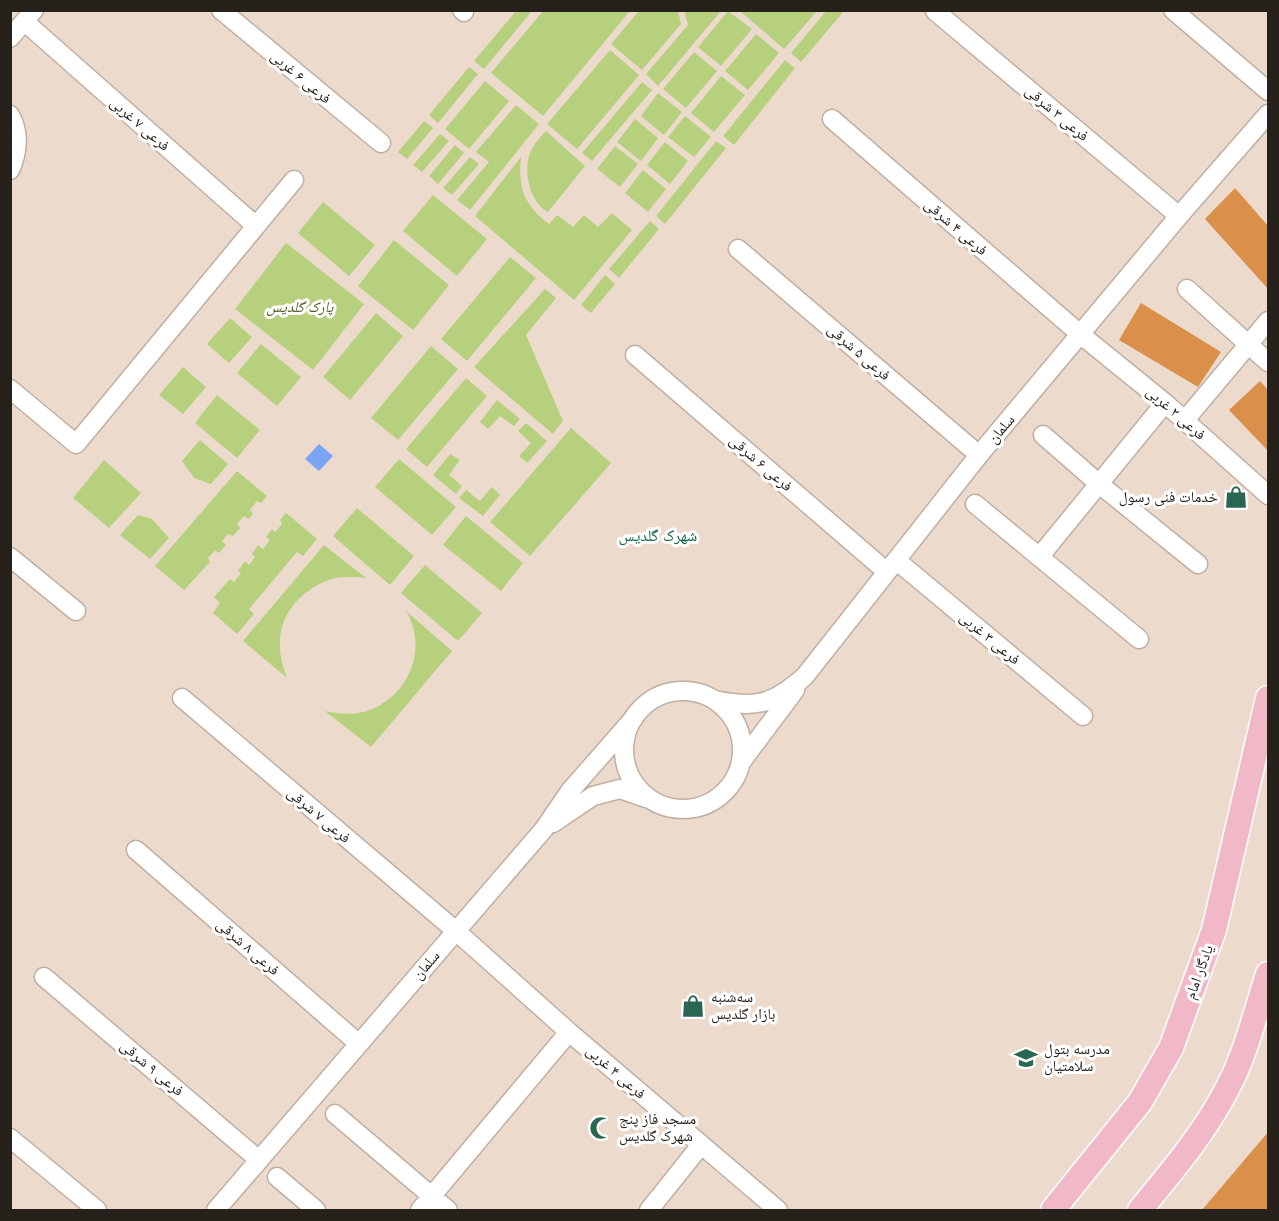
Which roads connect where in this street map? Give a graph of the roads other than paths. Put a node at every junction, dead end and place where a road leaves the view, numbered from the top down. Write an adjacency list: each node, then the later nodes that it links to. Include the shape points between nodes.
1 (220, 10): 10 (street, فرعی ۶ غربی)
2 (1173, 10): 6 (street)
3 (935, 11): 13 (street, فرعی ۳ شرقی)
4 (29, 16): 5 (street); 14 (street, فرعی ۷ غربی)
5 (10, 38)
6 (1269, 91)
7 (1269, 114): 13 (street, سلمان)
8 (10, 116): 11 (street, via 18,140)
9 (832, 119): 18 (street, فرعی ۴ شرقی)
10 (381, 143)
11 (10, 170)
12 (294, 180): 14 (street)
13 (1179, 216): 18 (street, سلمان)
14 (256, 226): 22 (street, via 76,444)
15 (738, 249): 26 (street, فرعی ۵ شرقی)
16 (1187, 289): 19 (street)
17 (1269, 321): 19 (street)
18 (1080, 334): 23 (street, فرعی ۲ غربی); 26 (street, سلمان)
19 (1248, 345): 21 (street); 24 (street)
20 (635, 355): 33 (street, فرعی ۶ شرقی)
21 (1269, 362)
22 (10, 389)
23 (1165, 403): 24 (street, فرعی ۲ غربی); 27 (street)
24 (1185, 420): 28 (street, فرعی ۲ غربی)
25 (1043, 435): 27 (street)
26 (979, 455): 33 (street, سلمان)
27 (1098, 483): 30 (street); 32 (street)
28 (1269, 495)
29 (975, 504): 30 (street)
30 (1040, 556): 35 (street)
31 (10, 557): 34 (street)
32 (1198, 564)
33 (892, 566): 36 (street, سلمان); 40 (street, فرعی ۳ غربی)
34 (76, 611)
35 (1139, 639)
36 (805, 676): 39 (street, سلمان, via 787,693 764,703 740,705); 42 (street)
37 (182, 698): 46 (street, فرعی ۷ شرقی)
38 (1269, 698): 56 (main road, یادگار امام, via 1214,930 1171,1048 1140,1102)
39 (716, 700): 41 (street, via 680,691 646,704); 42 (street, via 738,726)
40 (1083, 716)
41 (634, 718): 43 (street, via 626,735 628,771); 44 (street, سلمان, via 570,791)
42 (742, 760): 43 (street, via 735,779 723,794 707,804 688,809 669,807)
43 (652, 799): 44 (street, via 620,789 593,796)
44 (544, 829): 46 (street, سلمان)
45 (136, 850): 50 (street, فرعی ۸ شرقی)
46 (456, 931): 49 (street, فرعی ۴ غربی); 50 (street, سلمان)
47 (1269, 974): 65 (main road, via 1228,1089 1200,1136)
48 (44, 976): 54 (street, فرعی ۹ شرقی)
49 (569, 1032): 53 (street, فرعی ۴ غربی); 57 (street)
50 (359, 1044): 54 (street, سلمان)
51 (335, 1114): 57 (street)
52 (10, 1138): 58 (street)
53 (701, 1145): 62 (street); 63 (street, فرعی ۴ غربی)
54 (259, 1160): 59 (street, سلمان)
55 (277, 1177): 60 (street)
56 (1070, 1200): 64 (main road, یادگار امام)
57 (425, 1204): 61 (street)
58 (97, 1210)
59 (216, 1210)
60 (316, 1210)
61 (447, 1210)
62 (649, 1210)
63 (778, 1210)
64 (1053, 1210)
65 (1140, 1210)

